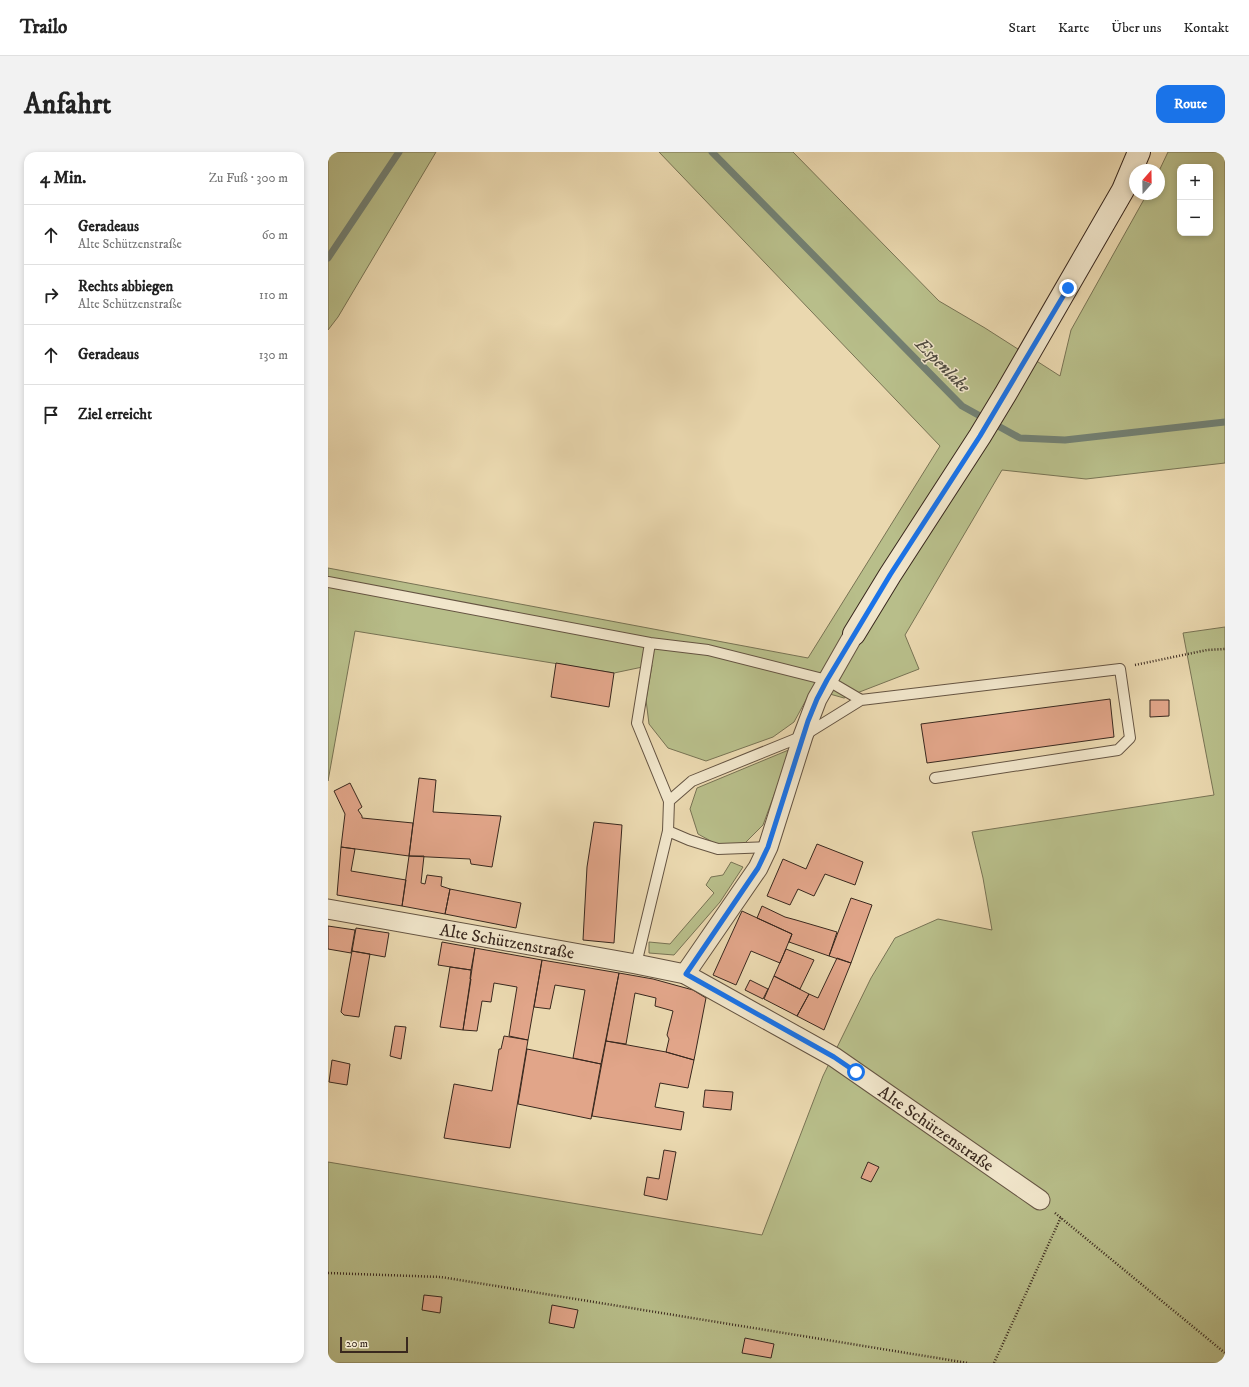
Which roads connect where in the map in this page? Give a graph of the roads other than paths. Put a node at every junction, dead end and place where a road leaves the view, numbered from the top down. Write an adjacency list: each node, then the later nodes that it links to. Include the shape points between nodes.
1 (1139, 152): 3 (street, via 1119,197 1006,394)
2 (328, 582): 4 (lane)
3 (854, 634): 5 (street)
4 (650, 643): 5 (lane, via 708,650); 9 (lane, via 637,722)
5 (827, 680): 6 (lane); 7 (street)
6 (861, 700): 7 (lane); 8 (lane, via 1120,668 1130,738 1118,750)
7 (805, 729): 9 (lane, via 692,781); 11 (street)
8 (934, 778)
9 (669, 801): 10 (lane)
10 (668, 831): 11 (lane, via 718,849); 13 (lane)
11 (768, 847): 14 (street, via 758,868)
12 (328, 909): 13 (street, Alte Schützenstraße)
13 (636, 964): 14 (street, Alte Schützenstraße)
14 (686, 974): 15 (street, Alte Schützenstraße, via 834,1057)
15 (1040, 1200)

